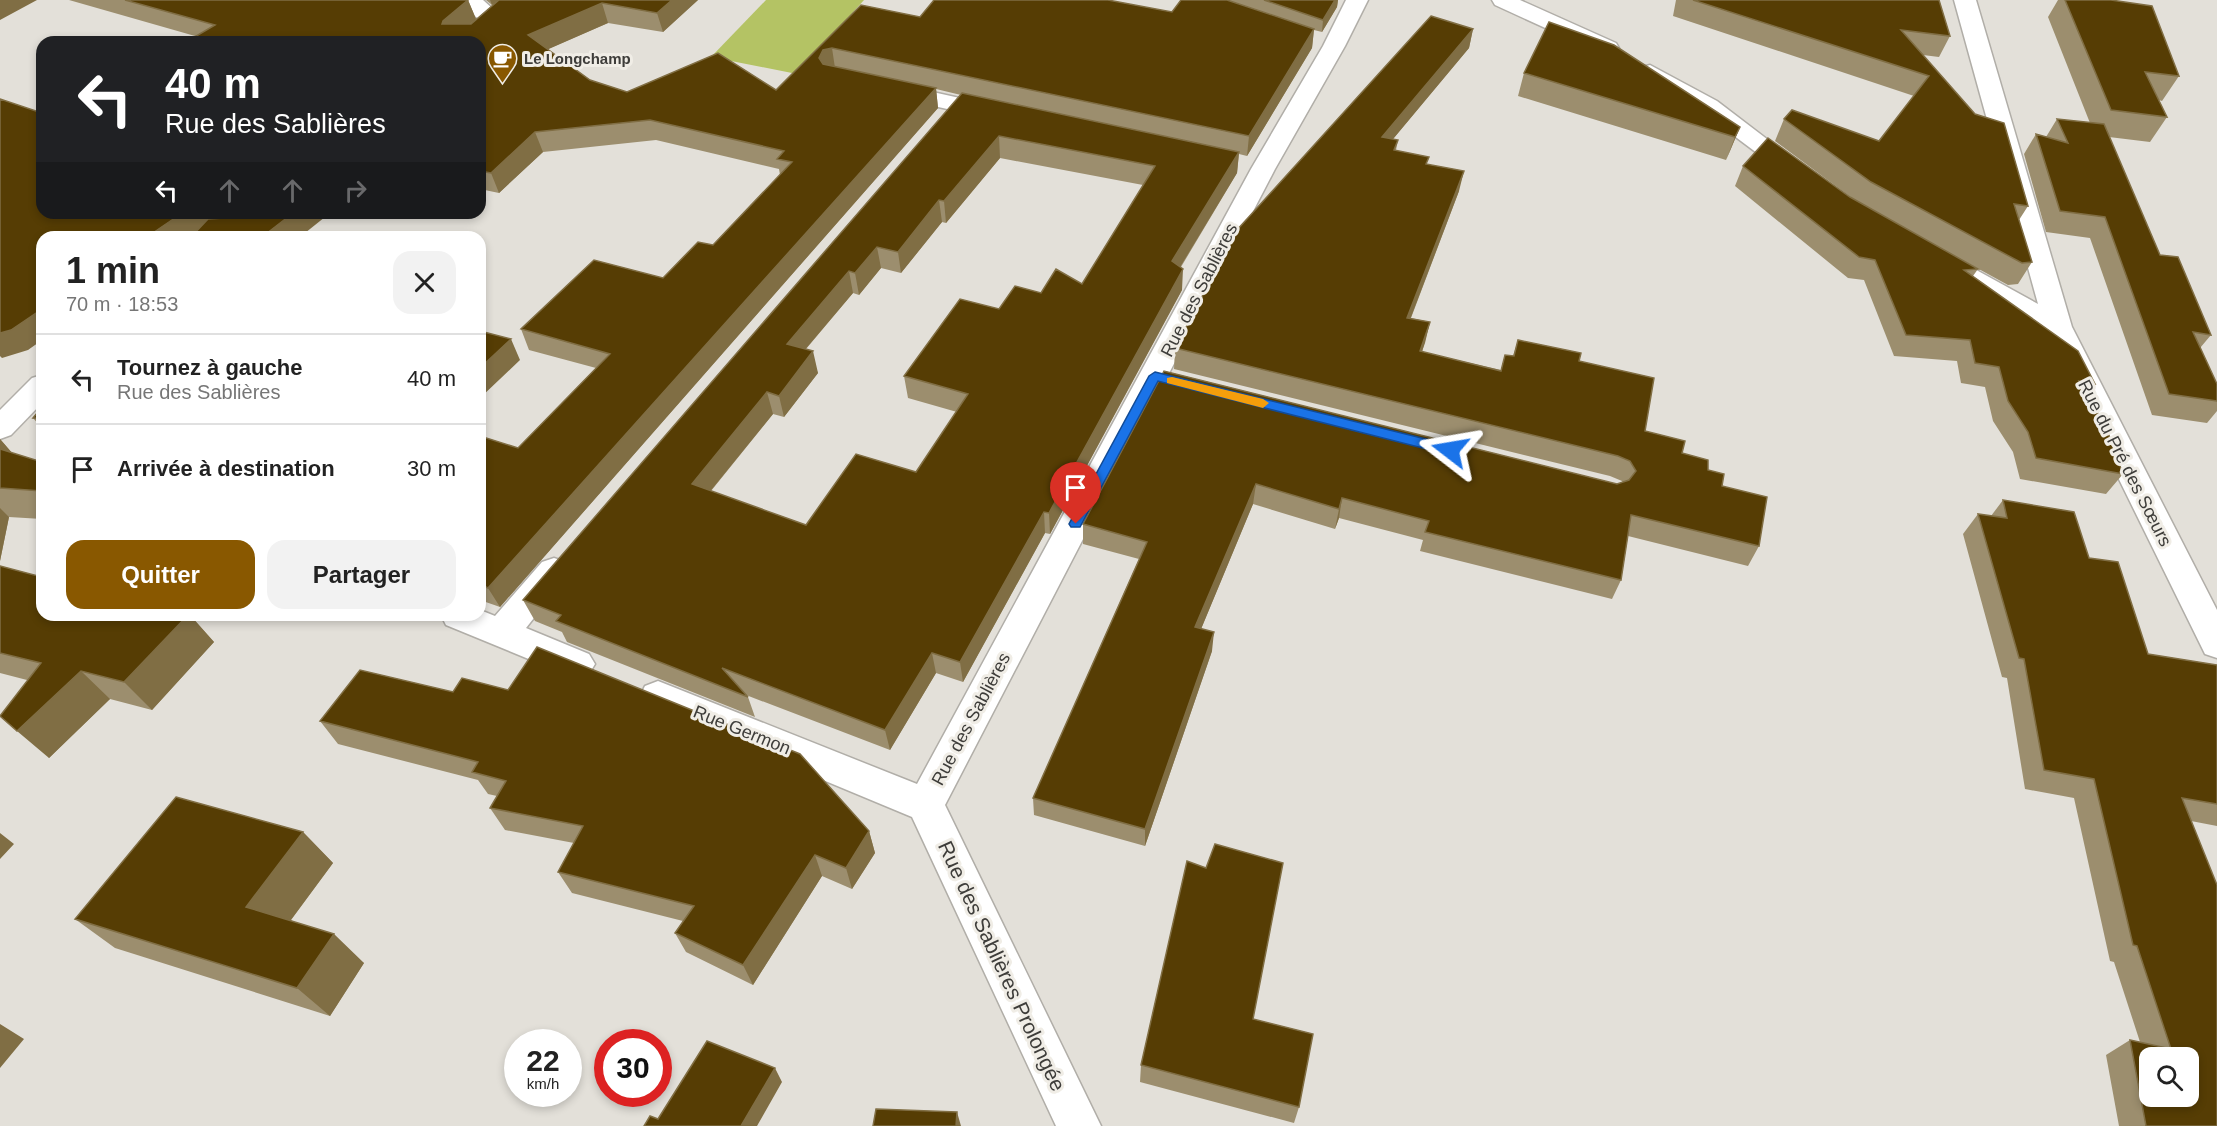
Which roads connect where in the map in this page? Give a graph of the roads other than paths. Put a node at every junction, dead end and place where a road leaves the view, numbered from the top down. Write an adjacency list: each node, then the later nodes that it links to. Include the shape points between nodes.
1 (470, 0): 5 (street)
2 (1357, 0): 19 (street, Rue des Sablières, via 1325,43 1251,166 1166,379)
3 (1503, 0): 10 (street, via 1594,40 1709,106)
4 (1965, 0): 12 (street, Rue du Pré des Sœurs)
5 (492, 18)
6 (868, 84): 7 (street)
7 (957, 104): 8 (street); 9 (street)
8 (1025, 118)
9 (933, 131)
10 (1813, 183)
11 (1944, 263): 12 (street)
12 (2058, 327): 18 (street, Rue du Pré des Sœurs)
13 (36, 391): 14 (street)
14 (0, 428)
15 (571, 551): 17 (street)
16 (472, 621): 17 (street, Rue Germon)
17 (501, 633): 19 (street, Rue Germon)
18 (2217, 644)
19 (926, 805): 20 (street, Rue des Sablières Prolongée)
20 (1079, 1126)

